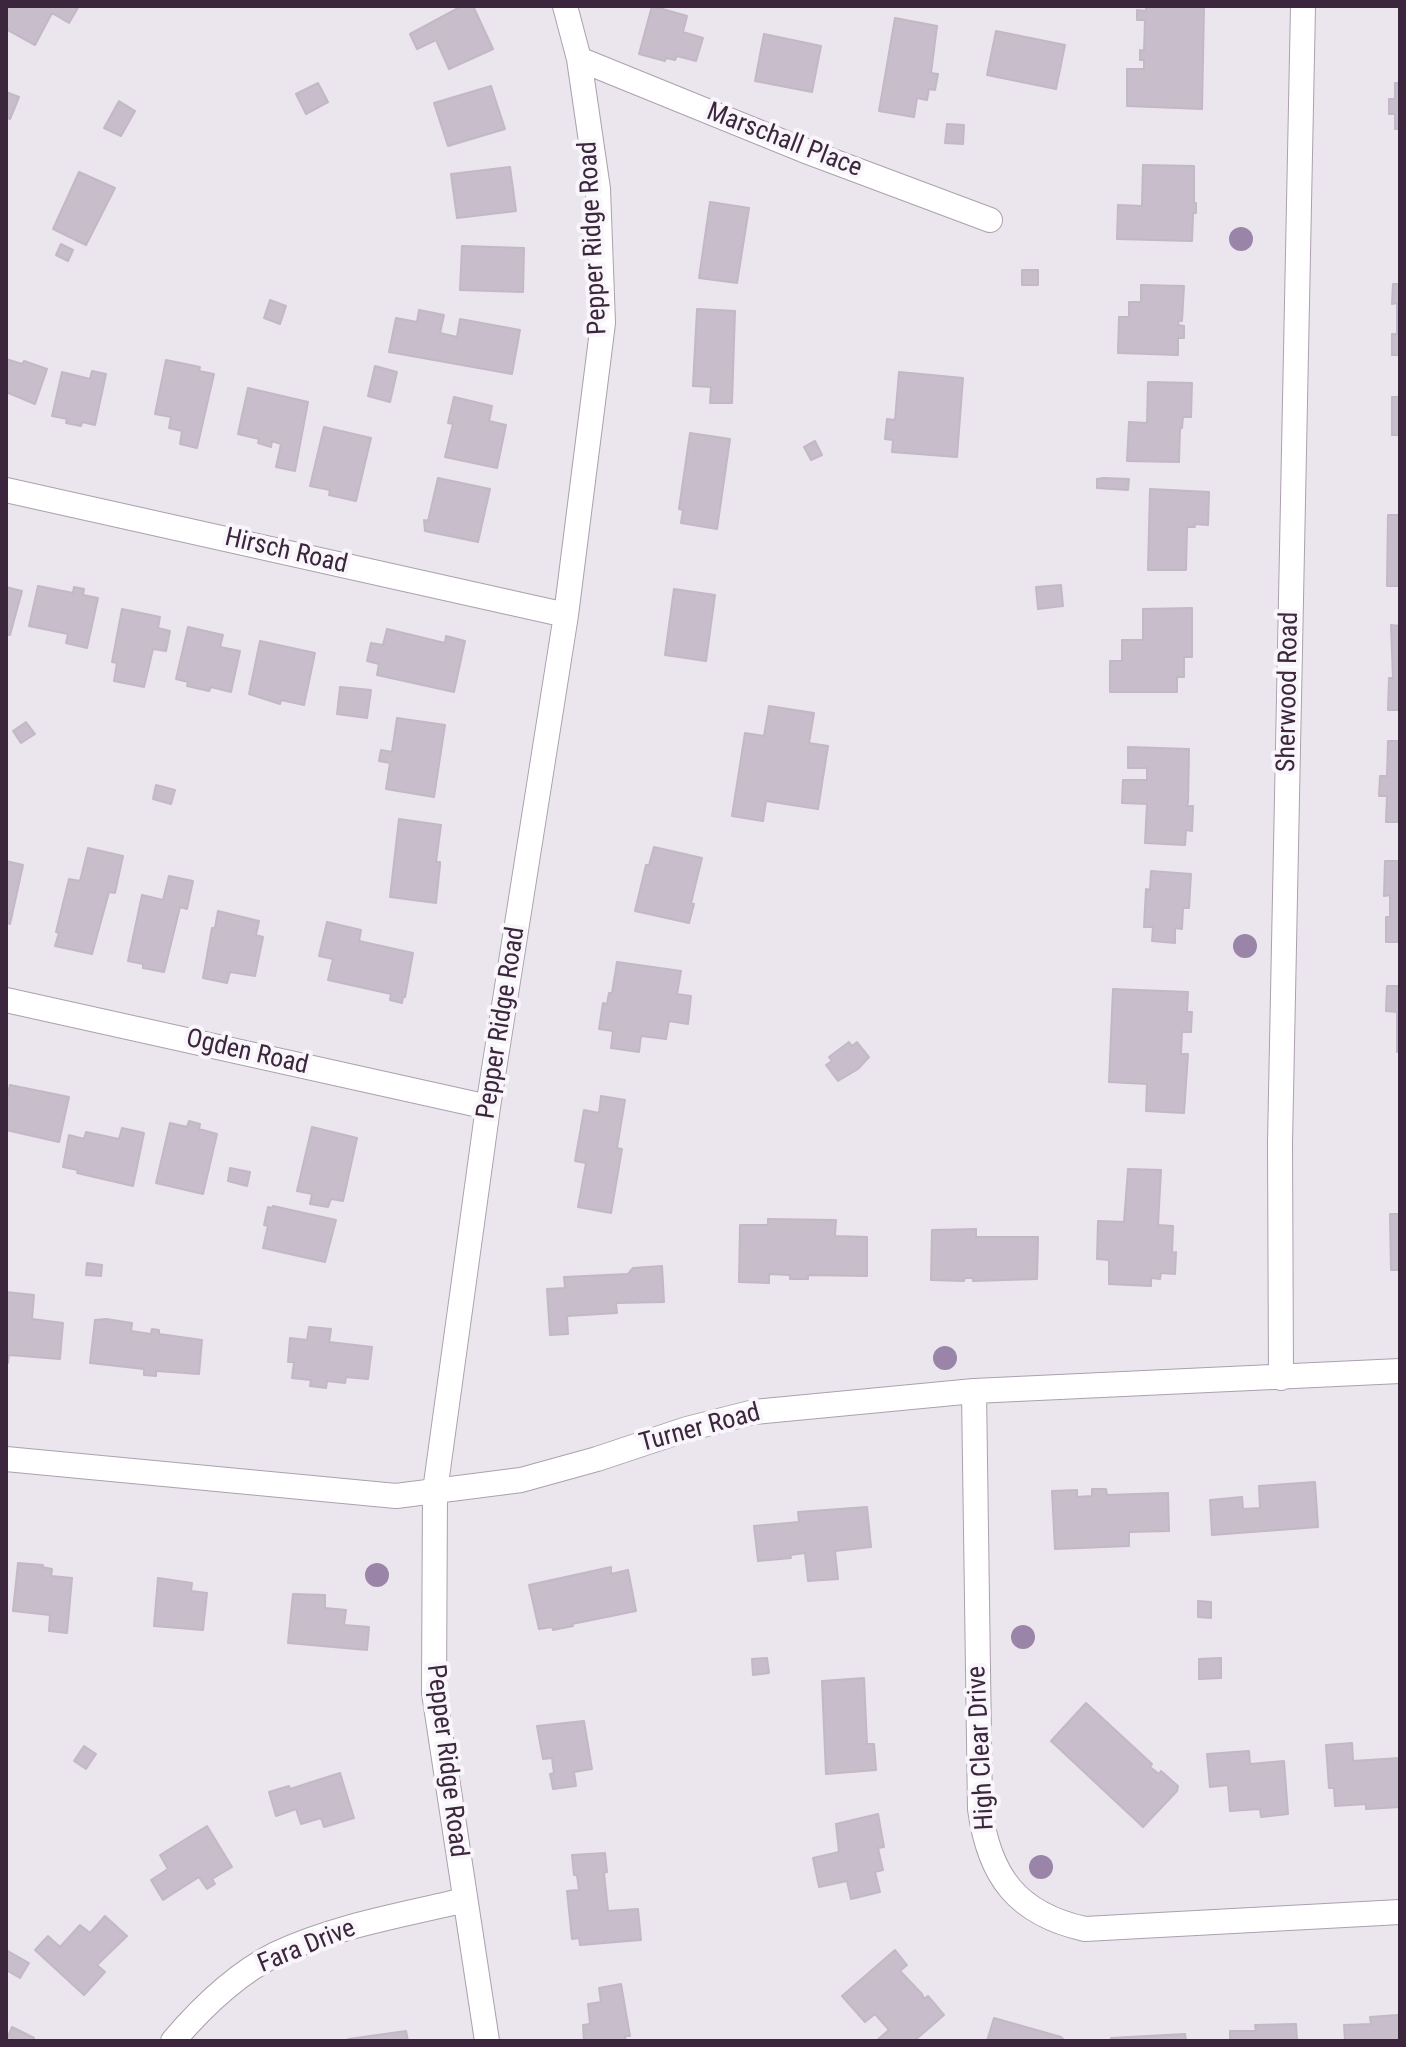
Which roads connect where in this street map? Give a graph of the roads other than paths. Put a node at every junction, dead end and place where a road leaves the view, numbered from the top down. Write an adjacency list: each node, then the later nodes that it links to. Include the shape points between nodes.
1 (565, 6): 3 (street, Pepper Ridge Road)
2 (1303, 6): 10 (street, Sherwood Road, via 1280,1126)
3 (579, 59): 4 (street, Marschall Place); 6 (street, Pepper Ridge Road, via 598,189 603,323)
4 (990, 220)
5 (6, 490): 6 (street, Hirsch Road)
6 (566, 615): 8 (street, Pepper Ridge Road)
7 (6, 1000): 8 (street, Ogden Road)
8 (488, 1107): 13 (street, Pepper Ridge Road)
9 (1400, 1371): 10 (street, Turner Road)
10 (1281, 1378): 11 (street, Turner Road)
11 (974, 1391): 13 (street, Turner Road, via 754,1412 521,1480); 15 (street, High Clear Drive, via 980,1809 992,1862 1005,1882 1041,1915 1085,1929)
12 (6, 1459): 13 (street, Turner Road, via 396,1496)
13 (435, 1491): 14 (street, Pepper Ridge Road, via 434,1693)
14 (465, 1900): 16 (street, Fara Drive, via 359,1925 276,1955 216,1996); 17 (street, Pepper Ridge Road)
15 (1400, 1912)
16 (173, 2041)
17 (487, 2041)

